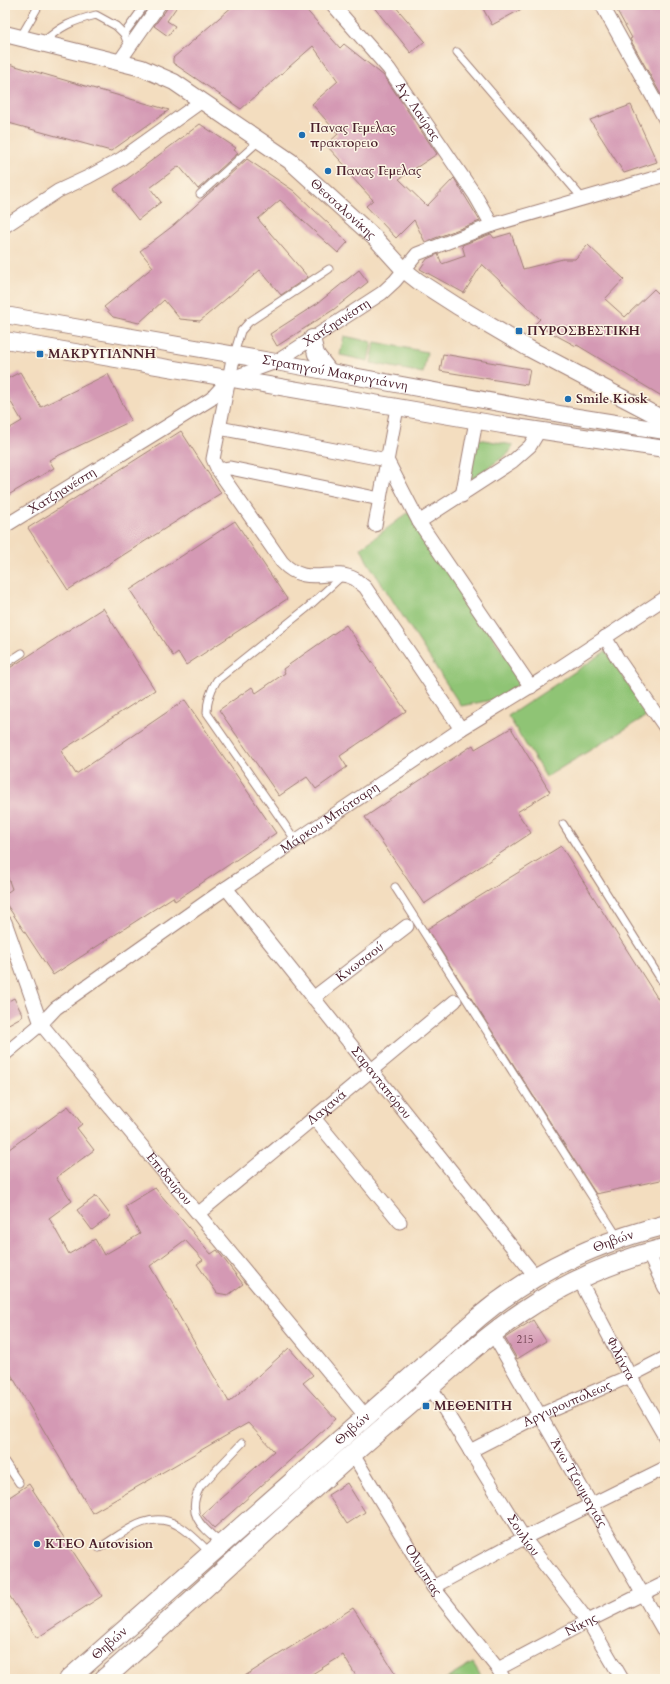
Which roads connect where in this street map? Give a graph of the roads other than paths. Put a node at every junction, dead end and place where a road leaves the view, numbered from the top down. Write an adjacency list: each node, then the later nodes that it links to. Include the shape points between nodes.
1 (38, 5): 7 (lane)
2 (145, 5): 6 (lane)
3 (159, 5): 9 (street)
4 (333, 5): 18 (street, Αγ. Λαύρας, via 389,69 475,195)
5 (602, 5): 13 (street)
6 (124, 34): 8 (lane, via 116,26 96,15 58,29); 9 (lane)
7 (12, 36): 8 (street, Θεσσαλονίκης)
8 (42, 43): 11 (street, Θεσσαλονίκης)
9 (129, 47): 11 (street)
10 (457, 52): 17 (lane)
11 (120, 62): 12 (street, Θεσσαλονίκης, via 160,75)
12 (202, 101): 14 (street, Θεσσαλονίκης); 19 (street, via 121,159 58,191)
13 (665, 119)
14 (260, 140): 16 (lane); 21 (street, Θεσσαλονίκης, via 304,174 376,239)
15 (665, 175): 17 (street, Χατζηανέστη)
16 (200, 194)
17 (583, 199): 18 (street, Χατζηανέστη)
18 (492, 225): 21 (street, Χατζηανέστη, via 417,254)
19 (5, 226)
20 (329, 269): 25 (lane, via 249,322 241,331)
21 (404, 270): 23 (street, Χατζηανέστη, via 382,293); 30 (street, Θεσσαλονίκης, via 457,306 523,345)
22 (5, 315): 25 (street, Στρατηγού Μακρυγιάννη)
23 (312, 338): 26 (street, Χατζηανέστη); 27 (street, via 316,354)
24 (8, 343): 28 (street, Στρατηγού Μακρυγιάννη)
25 (234, 354): 26 (street, Στρατηγού Μακρυγιάννη); 28 (street)
26 (276, 362): 27 (street, Στρατηγού Μακρυγιάννη); 28 (street, Χατζηανέστη)
27 (329, 371): 34 (street, Στρατηγού Μακρυγιάννη)
28 (229, 379): 29 (street, Στρατηγού Μακρυγιάννη); 32 (street); 42 (street, Χατζηανέστη, via 211,399)
29 (397, 408): 31 (street, Στρατηγού Μακρυγιάννη); 36 (street)
30 (665, 420)
31 (476, 421): 33 (street, Στρατηγού Μακρυγιάννη); 38 (street)
32 (219, 428): 36 (street); 37 (street, via 213,459)
33 (539, 431): 35 (street, Στρατηγού Μακρυγιάννη); 38 (street, via 522,455)
34 (665, 431)
35 (665, 449)
36 (387, 460): 39 (street); 40 (street)
37 (218, 470): 39 (street, via 230,468); 43 (street, via 289,569 307,576)
38 (462, 496): 40 (street)
39 (380, 499): 41 (street)
40 (420, 522): 48 (street)
41 (375, 525)
42 (5, 526)
43 (342, 576): 50 (street, via 354,579 365,587); 52 (lane, via 307,608 217,680 207,704 207,713)
44 (665, 598): 45 (street, Μάρκου Μπότσαρη)
45 (605, 637): 48 (street, Μάρκου Μπότσαρη); 49 (street)
46 (22, 653): 47 (lane)
47 (5, 664)
48 (530, 686): 50 (street, Μάρκου Μπότσαρη)
49 (665, 727)
50 (461, 729): 52 (street, Μάρκου Μπότσαρη)
51 (563, 824): 57 (lane)
52 (296, 841): 54 (street, Μάρκου Μπότσαρη)
53 (395, 887): 67 (lane)
54 (226, 888): 58 (street, Σαρανταπόρου); 60 (street, Μάρκου Μπότσαρη, via 56,1008)
55 (5, 922): 60 (street, Επιδαύρου)
56 (407, 926): 58 (street, Κνωσσού)
57 (665, 986)
58 (313, 998): 62 (street, Σαρανταπόρου)
59 (455, 1001): 62 (street, Λαχανά)
60 (41, 1024): 61 (street, Μάρκου Μπότσαρη); 64 (street, Επιδαύρου)
61 (5, 1054)
62 (371, 1071): 63 (street, Λαχανά); 69 (street, Σαρανταπόρου)
63 (314, 1118): 64 (street, Λαχανά); 65 (street)
64 (199, 1213): 77 (street, Επιδαύρου)
65 (400, 1222)
66 (665, 1225): 67 (main road, Θηβών)
67 (619, 1239): 69 (main road, Θηβών, via 568,1260)
68 (657, 1251): 70 (main road, Θηβών); 71 (street)
69 (536, 1277): 77 (main road, Θηβών, via 487,1311)
70 (579, 1279): 72 (main road, Θηβών, via 547,1296); 74 (street, Φιλήντα)
71 (665, 1288)
72 (493, 1334): 75 (main road, Θηβών); 76 (street, Άνω Τζουμαγιάς)
73 (665, 1358): 74 (street, Αργυρουπόλεως)
74 (630, 1376): 76 (street, Αργυρουπόλεως); 78 (street, Φιλήντα)
75 (430, 1386): 80 (street, Σουλίου); 81 (main road, Θηβών)
76 (540, 1415): 80 (street, Αργυρουπόλεως); 85 (street, Άνω Τζουμαγιάς)
77 (367, 1418): 88 (main road, Θηβών)
78 (665, 1437)
79 (242, 1442): 88 (lane, via 200,1488 196,1496 195,1515)
80 (470, 1452): 86 (street, Σουλίου)
81 (352, 1453): 90 (street, Ολυμπίας); 96 (main road, Θηβών)
82 (5, 1462): 84 (lane)
83 (665, 1468): 85 (street)
84 (19, 1483)
85 (591, 1504): 86 (street); 91 (street, Άνω Τζουμαγιάς)
86 (524, 1538): 90 (street); 92 (street, Σουλίου)
87 (99, 1548): 88 (lane, via 145,1521 156,1519 178,1525)
88 (217, 1549): 95 (main road, Θηβών)
89 (665, 1583): 91 (street, Νίκης)
90 (433, 1586): 94 (street, Ολυμπίας)
91 (643, 1594): 92 (street, Νίκης); 93 (street, Άνω Τζουμαγιάς)
92 (588, 1621): 94 (street, Νίκης); 97 (street, Σουλίου)
93 (665, 1633)
94 (501, 1674)
95 (69, 1679)
96 (104, 1679)
97 (622, 1679)

